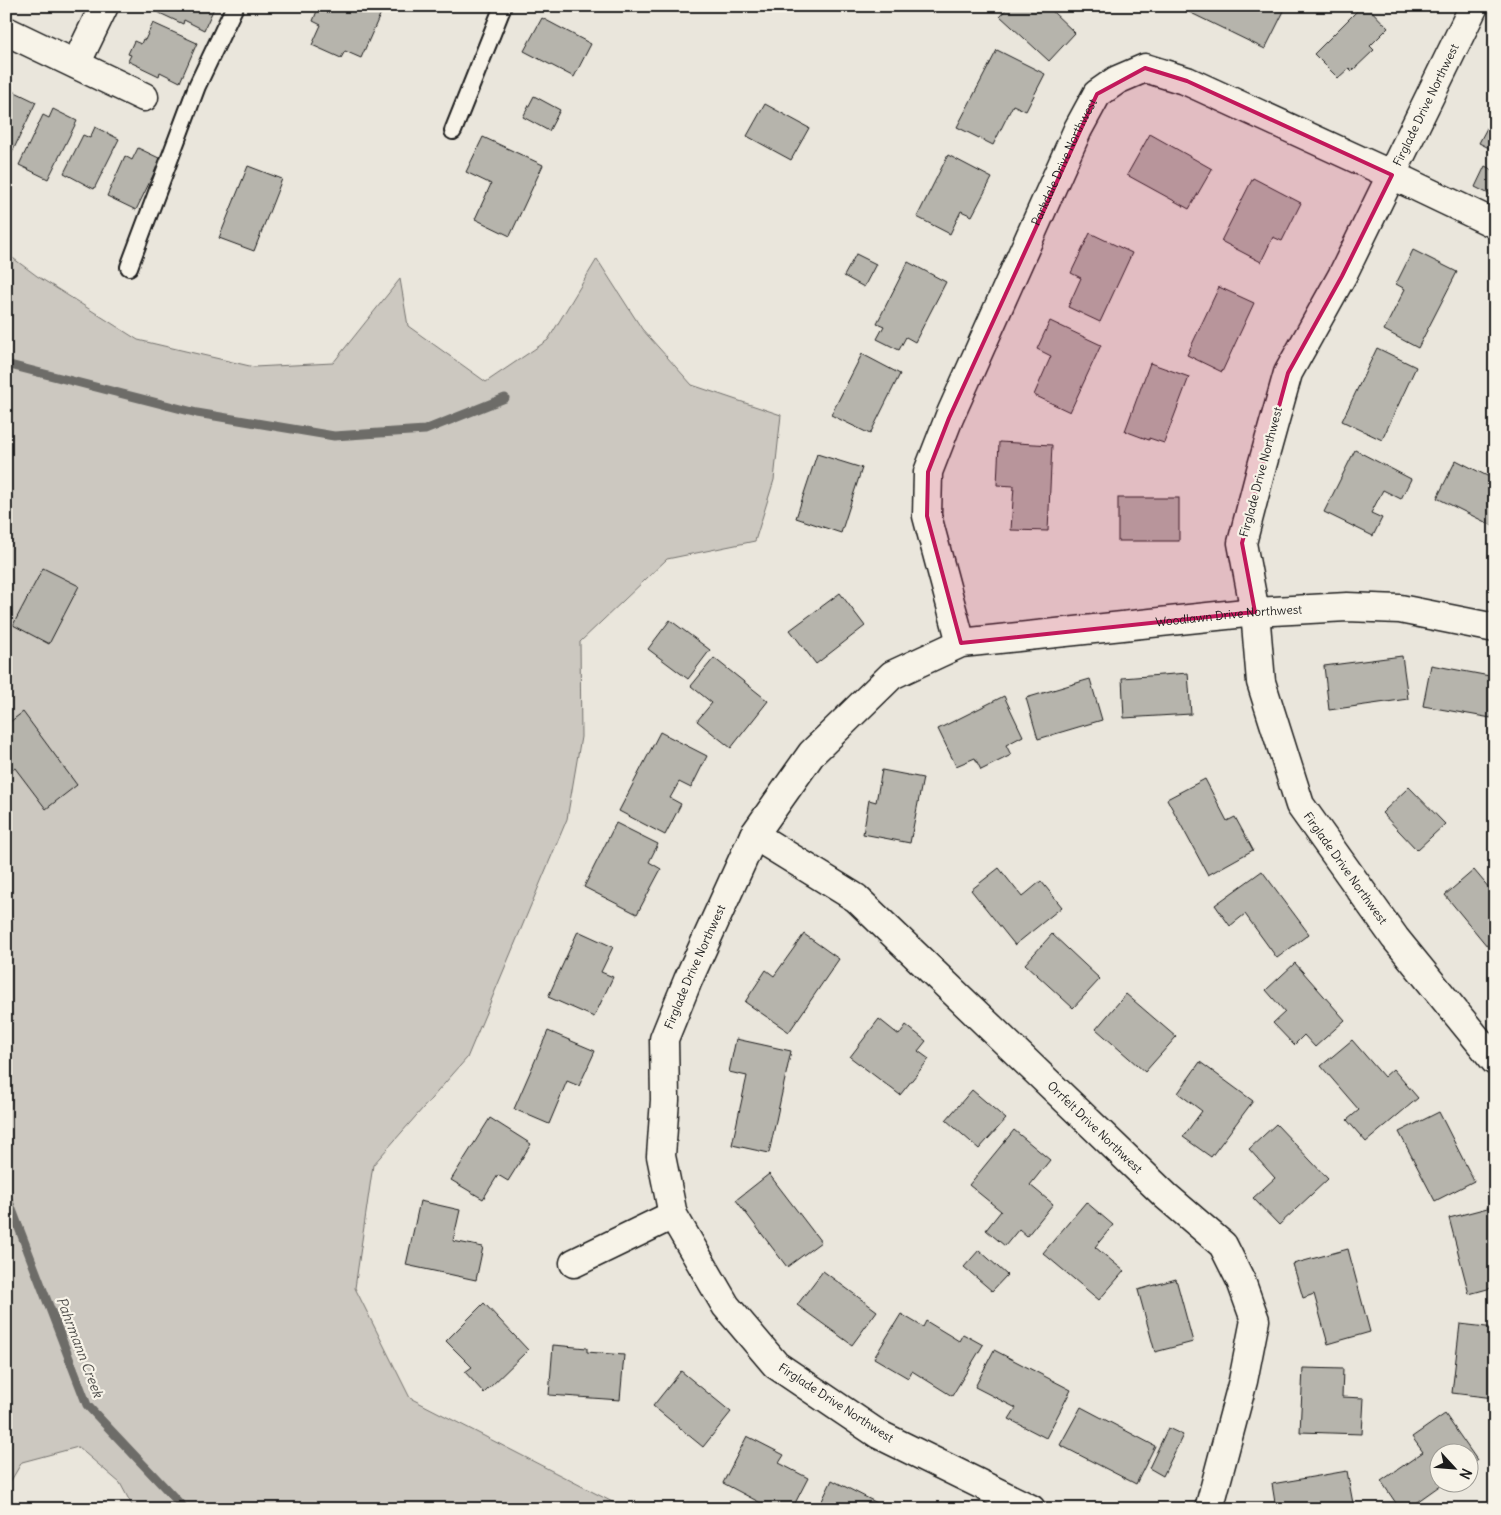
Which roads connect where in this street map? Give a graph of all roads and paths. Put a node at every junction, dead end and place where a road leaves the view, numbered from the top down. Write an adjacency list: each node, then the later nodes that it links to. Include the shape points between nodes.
1 (104, 6): 6 (street)
2 (235, 6): 11 (lane, via 197,86)
3 (504, 6): 8 (lane)
4 (1474, 6): 9 (street, Firglade Drive Northwest)
5 (6, 31): 6 (street)
6 (76, 64): 7 (street)
7 (144, 97)
8 (452, 131)
9 (1392, 175): 10 (street, Parkdale Drive Northwest); 12 (street, Firglade Drive Northwest, via 1342,276 1288,373 1242,543); 14 (street, Parkdale Drive Northwest, via 1187,81 1145,68 1116,80 1098,94 1074,138 928,472 927,516)
10 (1495, 224)
11 (129, 266)
12 (1255, 612): 13 (street, Woodlawn Drive Northwest, via 1347,606 1400,609); 14 (street, Woodlawn Drive Northwest); 16 (street, Firglade Drive Northwest, via 1261,682 1300,805 1395,938)
13 (1495, 628)
14 (960, 643): 15 (street, Firglade Drive Northwest, via 892,675 812,753)
15 (754, 835): 17 (street, Firglade Drive Northwest, via 664,1039 665,1100 661,1156); 20 (street, Orrfelt Drive Northwest, via 856,898 1166,1196 1223,1245 1255,1320 1243,1381)
16 (1495, 1061)
17 (673, 1215): 18 (street); 19 (street, Firglade Drive Northwest, via 726,1306 776,1364 878,1434)
18 (574, 1262)
19 (1031, 1509)
20 (1209, 1509)

